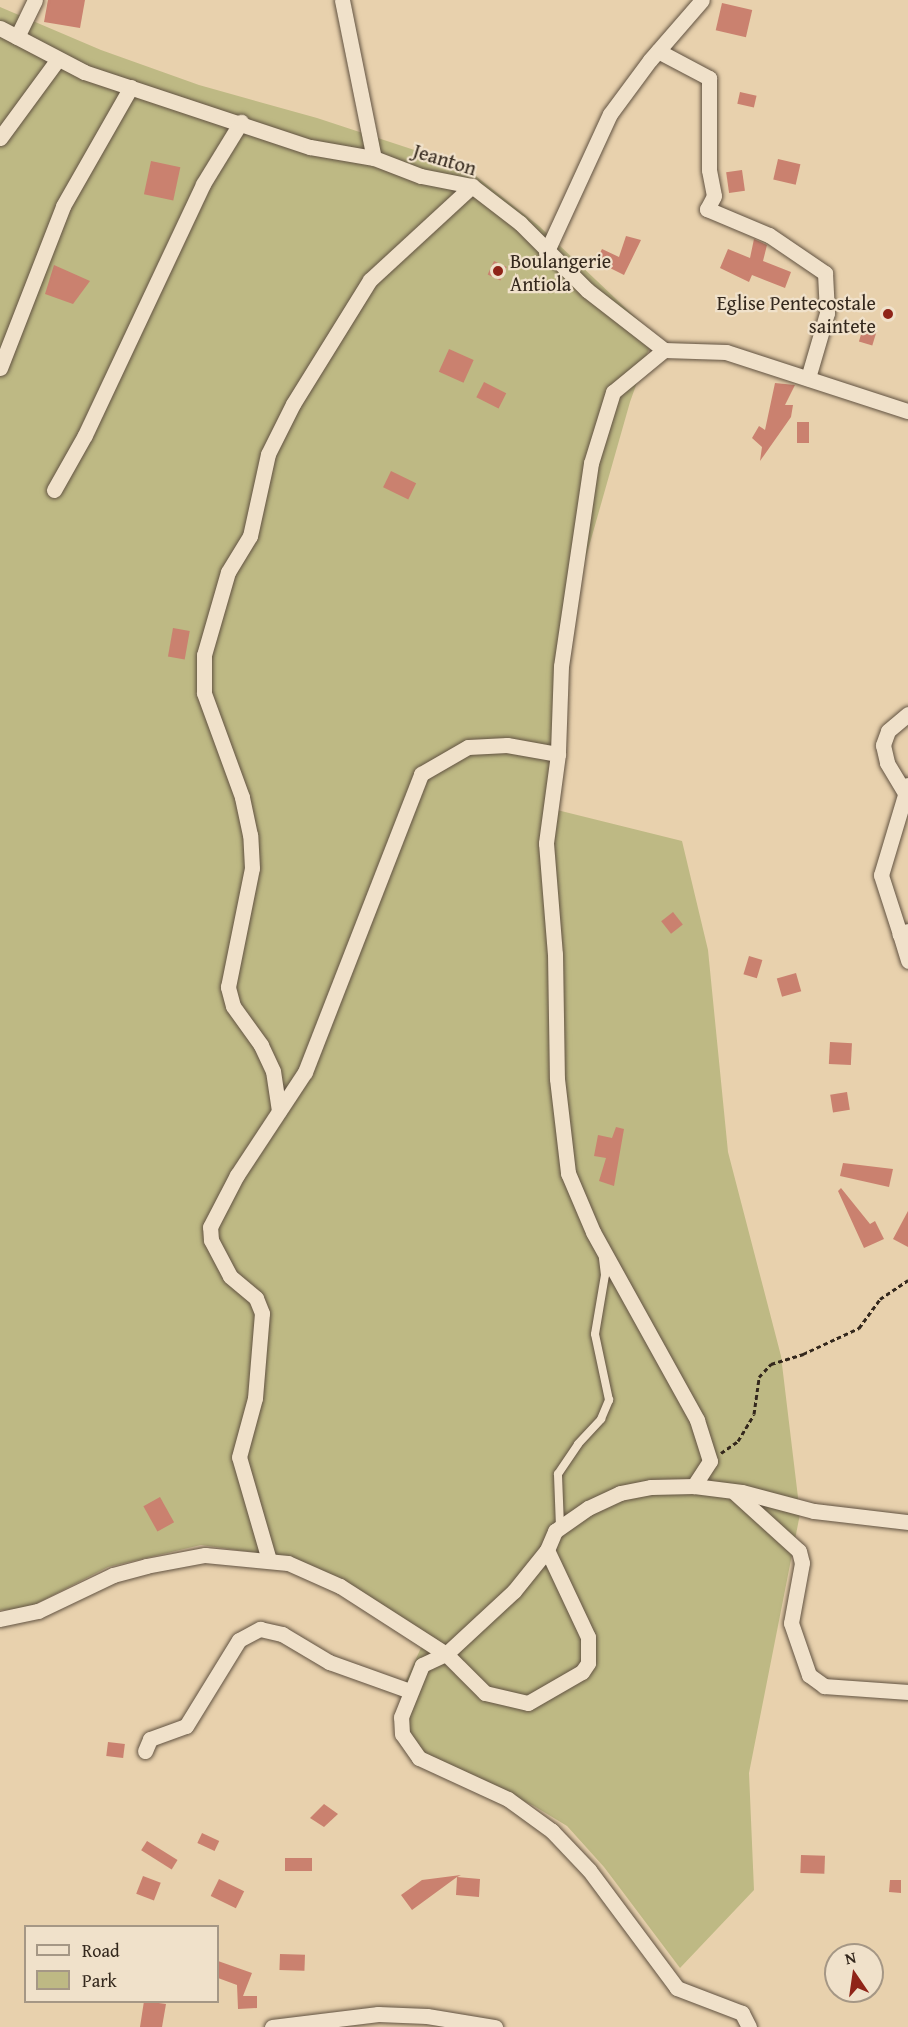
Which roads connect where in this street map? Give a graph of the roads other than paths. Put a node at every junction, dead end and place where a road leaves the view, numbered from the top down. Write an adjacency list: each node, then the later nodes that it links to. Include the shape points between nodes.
1 (35, 0): 5 (street)
2 (342, 0): 11 (street)
3 (702, 0): 6 (street)
4 (0, 28): 5 (street, Jeanton)
5 (16, 37): 7 (street, Jeanton)
6 (658, 51): 13 (street, via 610,114); 16 (street, via 709,78 709,170 714,196 707,209 768,235 825,273 827,313)
7 (58, 59): 8 (street, Jeanton); 10 (street)
8 (131, 87): 9 (street, Jeanton); 15 (street, via 63,206)
9 (241, 122): 11 (street, Jeanton, via 337,154); 18 (street, via 203,184 85,435)
10 (0, 138)
11 (374, 158): 12 (street, Jeanton, via 421,176)
12 (472, 186): 13 (street, Jeanton, via 520,223); 24 (street, via 370,280 293,404 268,454 250,536 228,572 204,655 204,693 242,797 250,835 252,868 228,987 233,1006 261,1045 273,1071)
13 (546, 253): 14 (street, Jeanton)
14 (664, 350): 16 (street, via 726,352); 20 (street, via 613,392 591,463 561,666)
15 (0, 368)
16 (808, 378): 17 (street)
17 (908, 411)
18 (54, 490)
19 (908, 714): 21 (street, via 888,730 883,745 887,763)
20 (558, 754): 24 (street, via 507,745 468,747 422,774 305,1072); 25 (street, via 546,843 555,954 557,1079 568,1173)
21 (907, 792): 22 (street, via 881,875)
22 (904, 932): 23 (street)
23 (908, 961)
24 (279, 1111): 31 (street, via 237,1175 210,1227 211,1240 230,1276 256,1298 262,1313 255,1398 238,1457)
25 (603, 1247): 26 (street, via 697,1420 710,1461); 29 (lane, via 606,1275 596,1334 609,1400 601,1419 558,1474)
26 (694, 1486): 27 (street); 29 (street, via 686,1490 651,1487 620,1493 588,1508)
27 (734, 1491): 28 (street, via 814,1511); 35 (street, via 799,1551 802,1563 791,1623 809,1675 824,1686)
28 (908, 1522)
29 (560, 1528): 30 (street)
30 (547, 1550): 33 (street, via 514,1591); 33 (street, via 588,1637 588,1663 582,1672 528,1703 485,1693)
31 (269, 1560): 32 (street, via 205,1555 146,1566 113,1575 38,1611); 33 (street, via 288,1563 340,1586)
32 (0, 1619)
33 (446, 1654): 34 (street, via 422,1665)
34 (410, 1691): 36 (street, via 329,1662 282,1634 260,1629 239,1640 186,1726 150,1739); 39 (street, via 401,1717 402,1734 418,1758 534,1814 589,1870 677,1988 742,2013)
35 (908, 1692)
36 (145, 1751)
37 (272, 2027): 38 (street, via 378,2014 426,2016)
38 (495, 2027)
39 (749, 2027)

